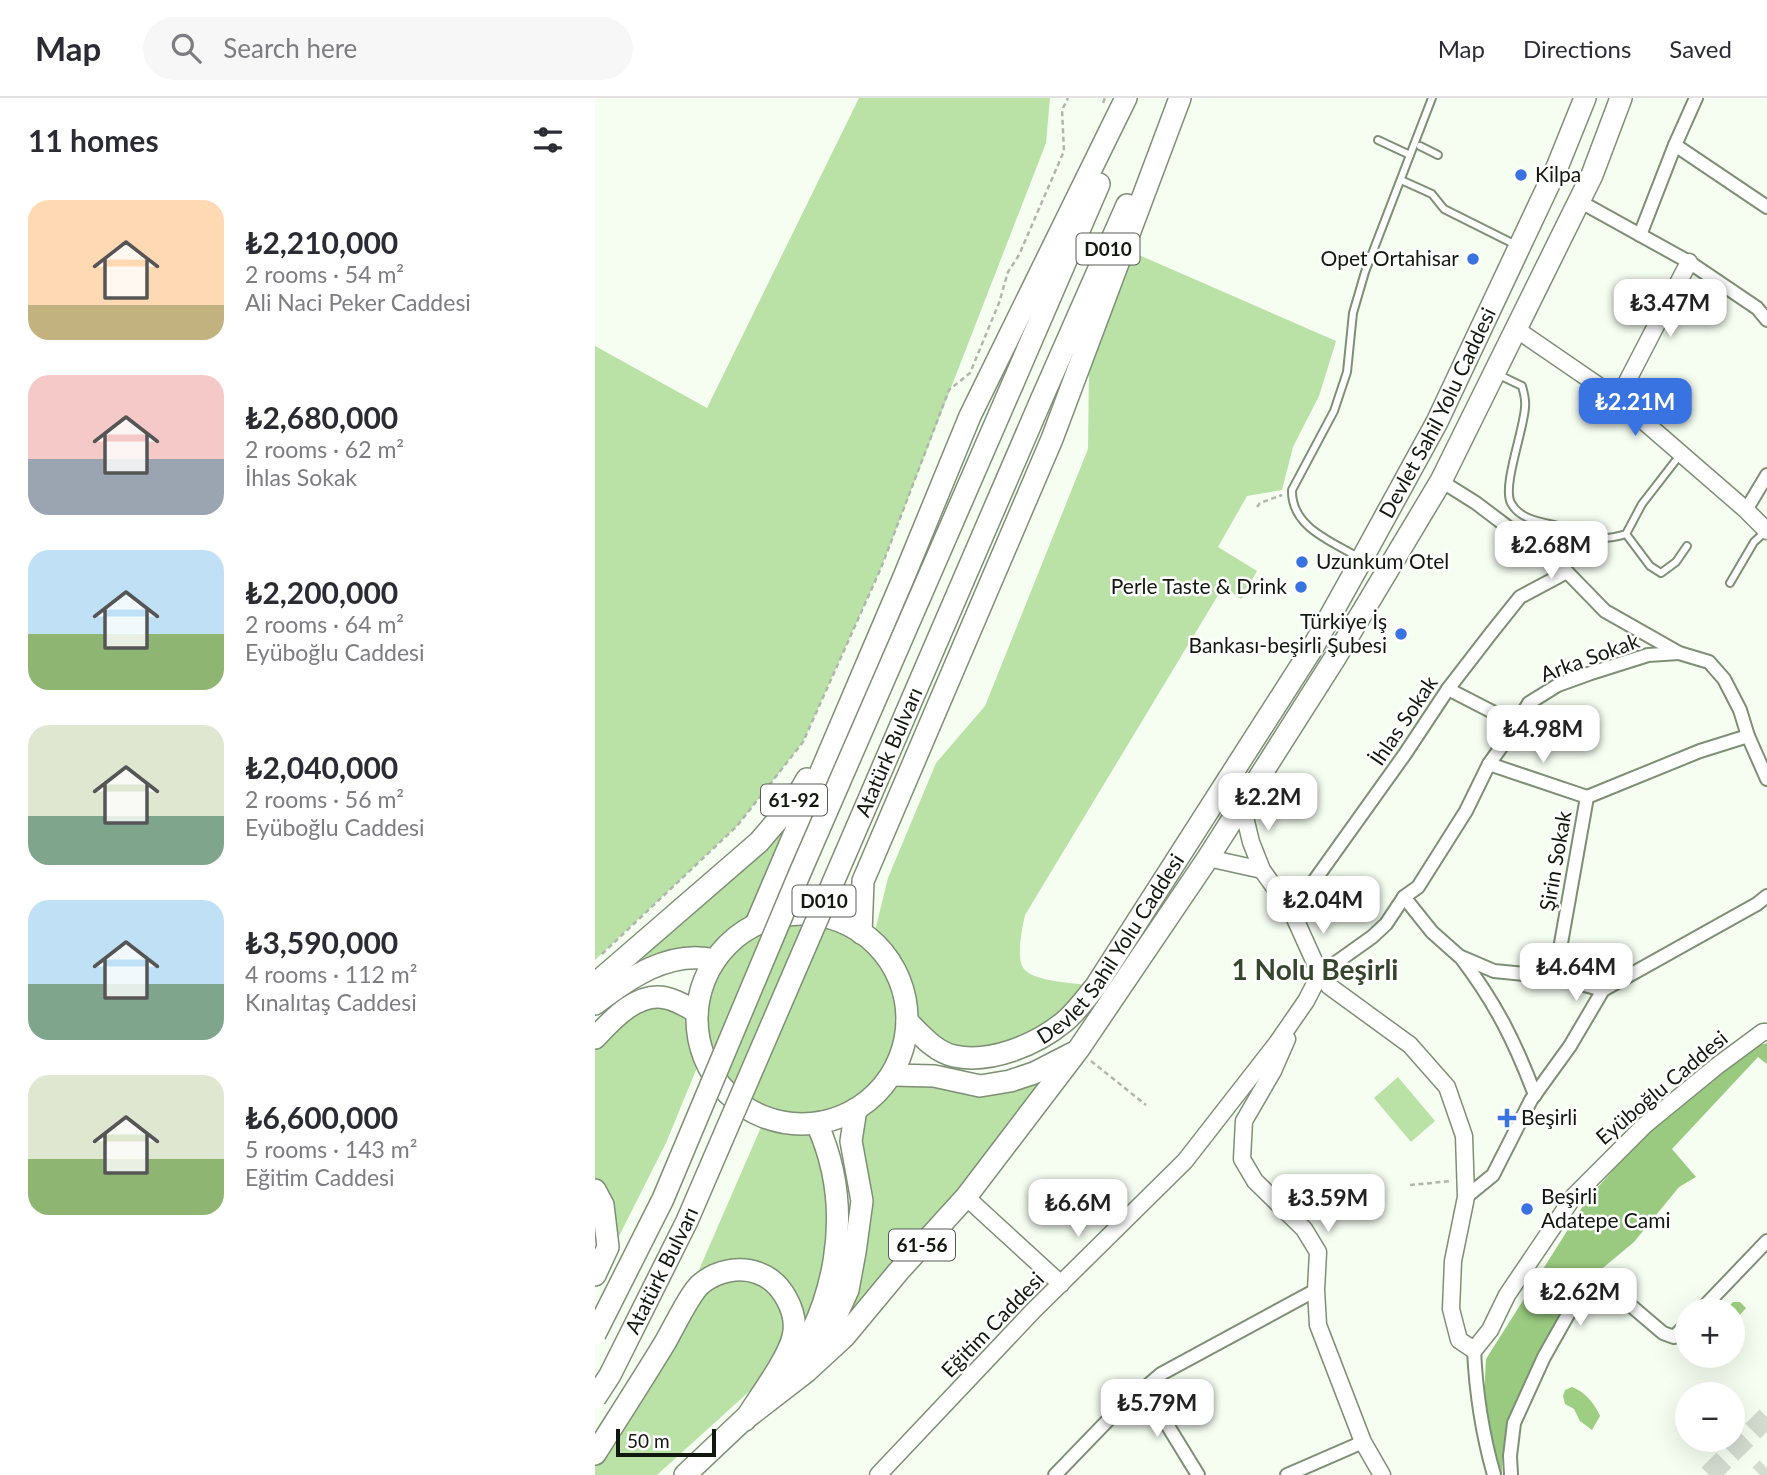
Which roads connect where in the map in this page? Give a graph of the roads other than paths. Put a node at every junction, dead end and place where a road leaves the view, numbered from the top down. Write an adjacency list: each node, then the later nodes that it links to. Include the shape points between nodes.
1 (1126, 98): 31 (main road, via 970,416)
2 (1136, 98): 75 (main road, Atatürk Bulvarı / D010, bridge, via 663,1199)
3 (1172, 98): 80 (main road, Atatürk Bulvarı / D010, bridge, via 687,1221)
4 (1180, 98): 49 (main road, via 1052,439 863,881)
5 (1432, 98): 12 (lane)
6 (1585, 98): 18 (main road, Devlet Sahil Yolu Caddesi)
7 (1621, 98): 15 (main road, Devlet Sahil Yolu Caddesi)
8 (1696, 98): 10 (street)
9 (1378, 140): 12 (lane)
10 (1675, 145): 16 (street); 17 (street)
11 (1420, 146): 13 (lane)
12 (1410, 155): 14 (lane)
13 (1438, 155)
14 (1401, 180): 18 (lane, via 1432,194 1444,209); 32 (lane, via 1364,272 1353,313 1347,372 1334,411 1291,502 1311,529)
15 (1579, 201): 17 (street); 21 (main road, Devlet Sahil Yolu Caddesi)
16 (1767, 207)
17 (1640, 235): 19 (street)
18 (1519, 247): 32 (main road, Devlet Sahil Yolu Caddesi, via 1437,422)
19 (1689, 262): 20 (street, via 1757,308); 23 (street)
20 (1767, 320)
21 (1516, 329): 22 (main road, Devlet Sahil Yolu Caddesi); 23 (street)
22 (1494, 373): 26 (main road, Devlet Sahil Yolu Caddesi); 29 (lane, via 1522,386 1526,405 1507,487 1511,503 1536,521 1593,539)
23 (1618, 399): 24 (street)
24 (1678, 457): 27 (street); 29 (lane, via 1642,504)
25 (1767, 475): 27 (street)
26 (1441, 481): 33 (street); 42 (main road, Devlet Sahil Yolu Caddesi)
27 (1746, 510): 28 (street)
28 (1767, 531): 34 (lane, via 1753,542)
29 (1626, 534): 30 (lane, via 1650,566 1661,573)
30 (1687, 546)
31 (913, 556): 48 (main road); 54 (main road, 61-92, via 873,631 823,754 795,800 758,842)
32 (1362, 559): 59 (main road, Devlet Sahil Yolu Caddesi, via 1313,647 1096,986 1065,1021 1038,1040 1007,1053 981,1057 953,1056 929,1043)
33 (1567, 572): 35 (street, via 1605,611); 36 (street, İhlas Sokak, via 1520,597)
34 (1730, 583)
35 (1679, 653): 37 (street, Arka Sokak, via 1648,655 1558,685 1529,703); 38 (street, via 1709,663 1724,679)
36 (1448, 689): 37 (street); 47 (street, İhlas Sokak)
37 (1516, 724): 39 (street, Arka Sokak)
38 (1748, 736): 40 (street); 41 (street, Şirin Sokak)
39 (1489, 764): 41 (street); 46 (street, Arka Sokak, via 1438,858 1418,887)
40 (1767, 779)
41 (1587, 797): 53 (street, Şirin Sokak)
42 (1242, 805): 43 (main road, Devlet Sahil Yolu Caddesi); 44 (street)
43 (1208, 858): 44 (street); 62 (main road, Devlet Sahil Yolu Caddesi)
44 (1262, 870): 47 (street)
45 (1767, 896): 55 (street)
46 (1404, 897): 50 (street); 52 (street, Arka Sokak, via 1372,937)
47 (1292, 912): 52 (street)
48 (757, 924): 49 (main road, via 807,913 843,921); 51 (main road)
49 (861, 933): 59 (main road, via 873,940 895,968 907,1002)
50 (1459, 956): 53 (street, via 1494,971); 64 (street, via 1490,996)
51 (715, 960): 56 (main road, via 682,958 664,963 625,981); 57 (main road)
52 (1319, 974): 58 (street, Eğitim Caddesi); 69 (street, via 1410,1045 1447,1087 1464,1136)
53 (1555, 977): 55 (street)
54 (595, 984)
55 (1603, 990): 64 (street)
56 (595, 1004)
57 (697, 1012): 61 (main road, via 665,997 640,1000); 66 (main road, via 706,1063 726,1093 755,1114 786,1124)
58 (1295, 1017): 72 (street, Eğitim Caddesi, via 1185,1161); 73 (street, via 1273,1071 1244,1121 1242,1159 1255,1181 1304,1229 1318,1252)
59 (907, 1021): 63 (main road, via 907,1038)
60 (1767, 1032): 77 (street, Eyüboğlu Caddesi, via 1645,1125 1574,1196)
61 (595, 1038)
62 (1078, 1050): 63 (main road, Devlet Sahil Yolu Caddesi, via 1034,1073 980,1086 934,1076); 68 (main road, Devlet Sahil Yolu Caddesi / 61-56)
63 (894, 1075): 65 (main road)
64 (1535, 1095): 69 (street, via 1493,1175)
65 (856, 1109): 66 (main road); 79 (main road, Devlet Sahil Yolu Caddesi / 61-56, via 851,1141 862,1201 848,1290 823,1347)
66 (817, 1124): 81 (main road, 61-56, via 827,1146 838,1209 837,1250 829,1285 814,1328 797,1358)
67 (595, 1189): 71 (main road, via 603,1205 608,1247)
68 (966, 1196): 72 (street); 79 (main road, Devlet Sahil Yolu Caddesi / 61-56, via 844,1337)
69 (1467, 1197): 77 (street, via 1453,1261 1451,1309 1459,1340)
70 (1767, 1241): 74 (street)
71 (595, 1275)
72 (1061, 1284): 85 (street, Eğitim Caddesi)
73 (1316, 1290): 78 (street); 82 (street, via 1318,1325)
74 (1712, 1298)
75 (595, 1334)
76 (1675, 1336): 91 (street, via 1663,1333 1602,1281 1592,1286 1575,1302 1514,1423)
77 (1474, 1350): 90 (street, via 1477,1399)
78 (1144, 1387): 86 (street); 87 (street)
79 (786, 1388): 81 (main road, Devlet Sahil Yolu Caddesi / 61-56)
80 (595, 1398)
81 (745, 1420): 83 (main road, 61-56, via 786,1357 794,1315 787,1298 772,1282 758,1273 738,1270 720,1272 700,1284); 84 (main road, 61-56)
82 (1363, 1442): 88 (street); 89 (street)
83 (595, 1454)
84 (685, 1475)
85 (879, 1475)
86 (1055, 1475)
87 (1198, 1475)
88 (1287, 1475)
89 (1382, 1475)
90 (1494, 1475)
91 (1511, 1475)

